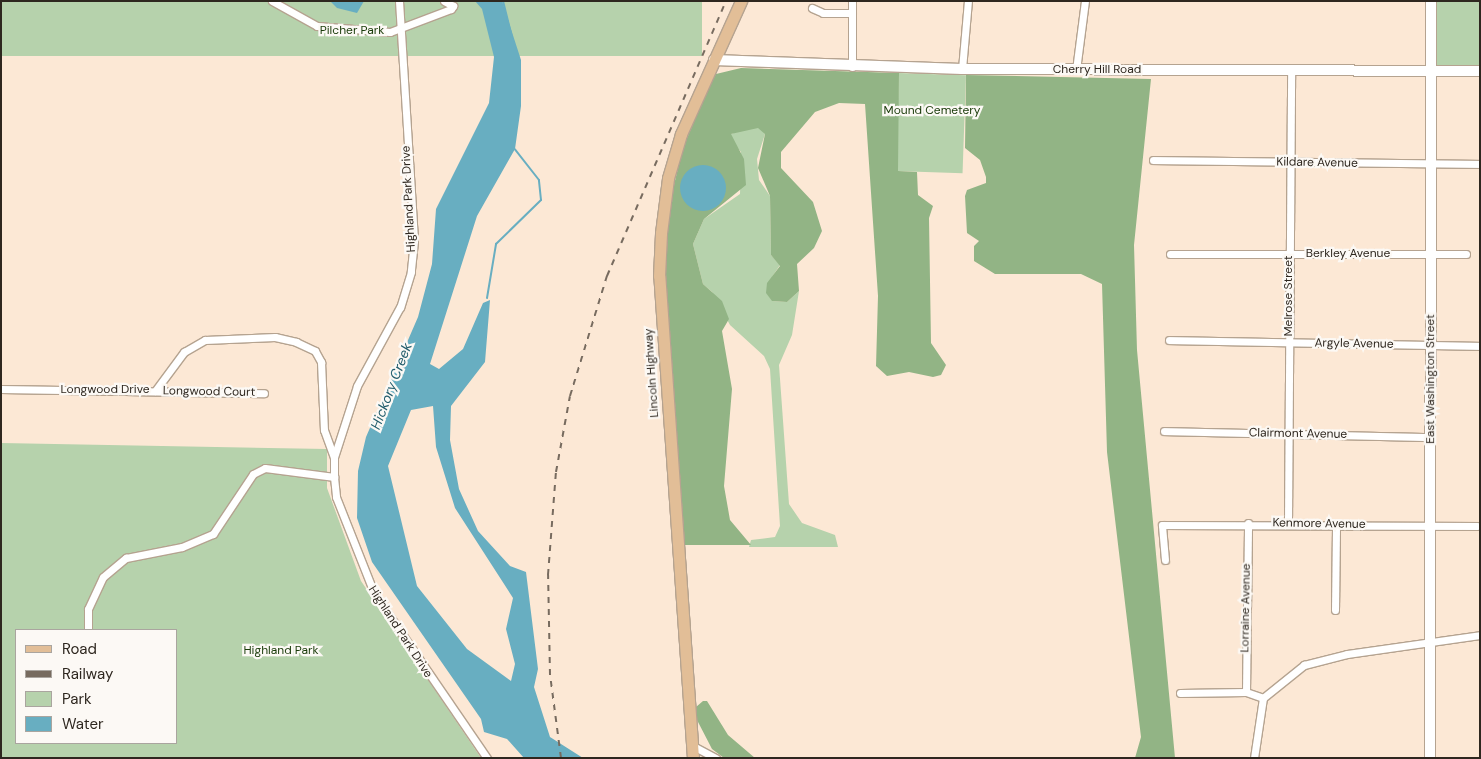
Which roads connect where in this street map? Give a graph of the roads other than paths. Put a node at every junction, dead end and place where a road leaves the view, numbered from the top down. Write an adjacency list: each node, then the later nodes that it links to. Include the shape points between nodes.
1 (272, 1): 11 (street, via 316,26)
2 (399, 1): 11 (street, Highland Park Drive)
3 (444, 1): 11 (street, via 453,6 451,9)
4 (741, 1): 12 (main road, Lincoln Highway)
5 (852, 1): 10 (street)
6 (968, 1): 14 (street)
7 (1086, 1): 15 (street)
8 (1431, 1): 17 (street, East Washington Street)
9 (812, 8): 10 (street, via 823,13)
10 (852, 13): 13 (street)
11 (398, 29): 37 (street, Highland Park Drive, via 414,241 411,272 400,306 357,386)
12 (714, 60): 13 (street, Cherry Hill Road); 52 (main road, Lincoln Highway, via 681,134 668,178 661,233 660,276)
13 (852, 67): 14 (street, Cherry Hill Road)
14 (962, 69): 15 (street, Cherry Hill Road)
15 (1076, 70): 16 (street, Cherry Hill Road)
16 (1291, 70): 17 (street, Cherry Hill Road); 20 (street, Melrose Street)
17 (1432, 71): 18 (street, Cherry Hill Road); 21 (street, East Washington Street)
18 (1480, 71)
19 (1153, 160): 20 (street, Kildare Avenue)
20 (1290, 163): 21 (street, Kildare Avenue); 23 (street, Melrose Street)
21 (1432, 164): 22 (street, Kildare Avenue); 25 (street, East Washington Street)
22 (1480, 164)
23 (1289, 253): 24 (street, Berkley Avenue); 25 (street, Berkley Avenue); 28 (street, Melrose Street)
24 (1170, 254)
25 (1432, 254): 26 (street, Berkley Avenue); 29 (street, East Washington Street)
26 (1466, 254)
27 (1169, 340): 28 (street, Argyle Avenue)
28 (1289, 344): 29 (street, Argyle Avenue); 35 (street, Melrose Street)
29 (1431, 346): 30 (street, Argyle Avenue); 36 (street, East Washington Street)
30 (1480, 346)
31 (1, 389): 32 (street, Longwood Drive)
32 (155, 391): 33 (street, Longwood Court); 37 (street, Longwood Drive, via 184,352 205,340 275,338 296,342 315,351 321,362 324,430)
33 (264, 393)
34 (1164, 431): 35 (street, Clairmont Avenue)
35 (1289, 434): 36 (street, Clairmont Avenue); 39 (street, Melrose Street)
36 (1431, 437): 42 (street, East Washington Street)
37 (334, 457): 38 (street, Highland Park Drive)
38 (334, 477): 46 (street, via 265,468 253,474 213,534 182,547 126,558 103,577 88,609); 53 (street, Highland Park Drive, via 336,497 374,593 457,721)
39 (1288, 522): 40 (street, Kenmore Avenue); 41 (street, Kenmore Avenue)
40 (1248, 523): 44 (street, Kenmore Avenue, via 1162,525); 49 (street, Lorraine Avenue)
41 (1336, 524): 42 (street, Kenmore Avenue); 45 (street)
42 (1431, 525): 43 (street, Kenmore Avenue); 48 (street, East Washington Street)
43 (1477, 526)
44 (1165, 560)
45 (1335, 610)
46 (88, 629)
47 (1480, 635): 48 (street)
48 (1430, 643): 51 (street, via 1347,654 1304,665); 57 (street, East Washington Street)
49 (1246, 692): 50 (street); 51 (street)
50 (1180, 693)
51 (1262, 698): 56 (street)
52 (693, 746): 54 (main road, Lincoln Highway); 55 (street)
53 (486, 758)
54 (693, 758)
55 (716, 758)
56 (1254, 758)
57 (1430, 758)

